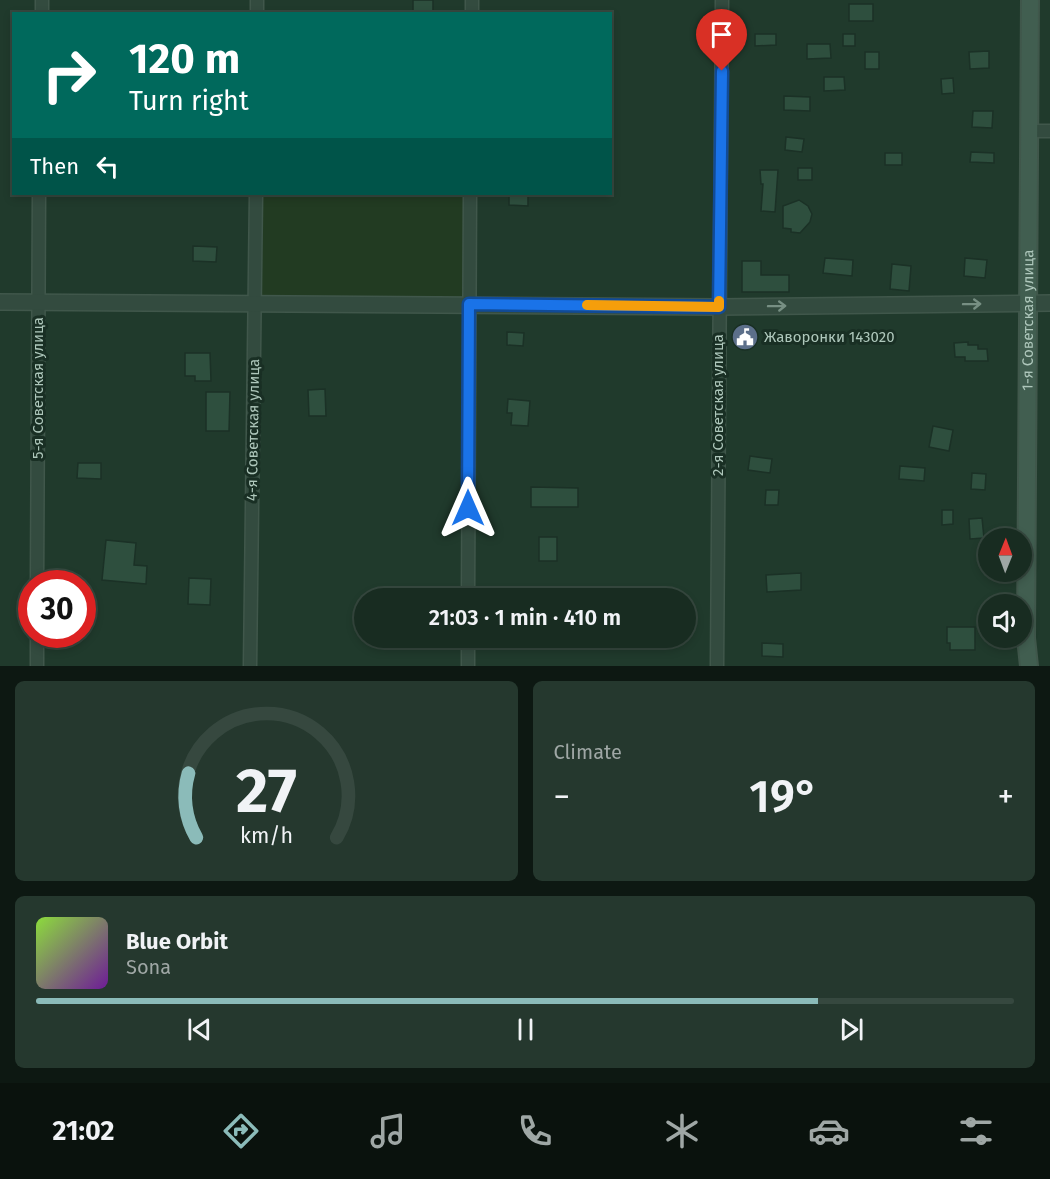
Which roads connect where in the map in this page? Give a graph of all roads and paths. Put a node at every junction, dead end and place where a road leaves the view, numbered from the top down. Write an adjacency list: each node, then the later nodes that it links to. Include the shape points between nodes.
1 (723, 0): 14 (street, 2-я Советская улица)
2 (1030, 0): 3 (main road, 1-я Советская улица)
3 (1029, 131): 4 (street); 11 (main road, 1-я Советская улица)
4 (1050, 131)
5 (39, 195): 9 (street, 5-я Советская улица)
6 (256, 195): 10 (street, 4-я Советская улица)
7 (470, 195): 13 (street)
8 (0, 302): 9 (street)
9 (38, 303): 10 (street); 15 (street, 5-я Советская улица)
10 (255, 303): 13 (street); 23 (street, 4-я Советская улица)
11 (1027, 303): 12 (street); 14 (street, one-way to 11); 17 (main road, 1-я Советская улица)
12 (1050, 303)
13 (469, 304): 14 (street); 16 (street)
14 (719, 307): 25 (street, 2-я Советская улица)
15 (37, 570)
16 (468, 588)
17 (1026, 594)
18 (37, 648): 22 (street)
19 (468, 648): 24 (street)
20 (1026, 648): 26 (main road, 1-я Советская улица)
21 (1029, 648): 27 (street)
22 (37, 666)
23 (250, 666)
24 (468, 666)
25 (717, 666)
26 (1027, 666)
27 (1034, 666)

